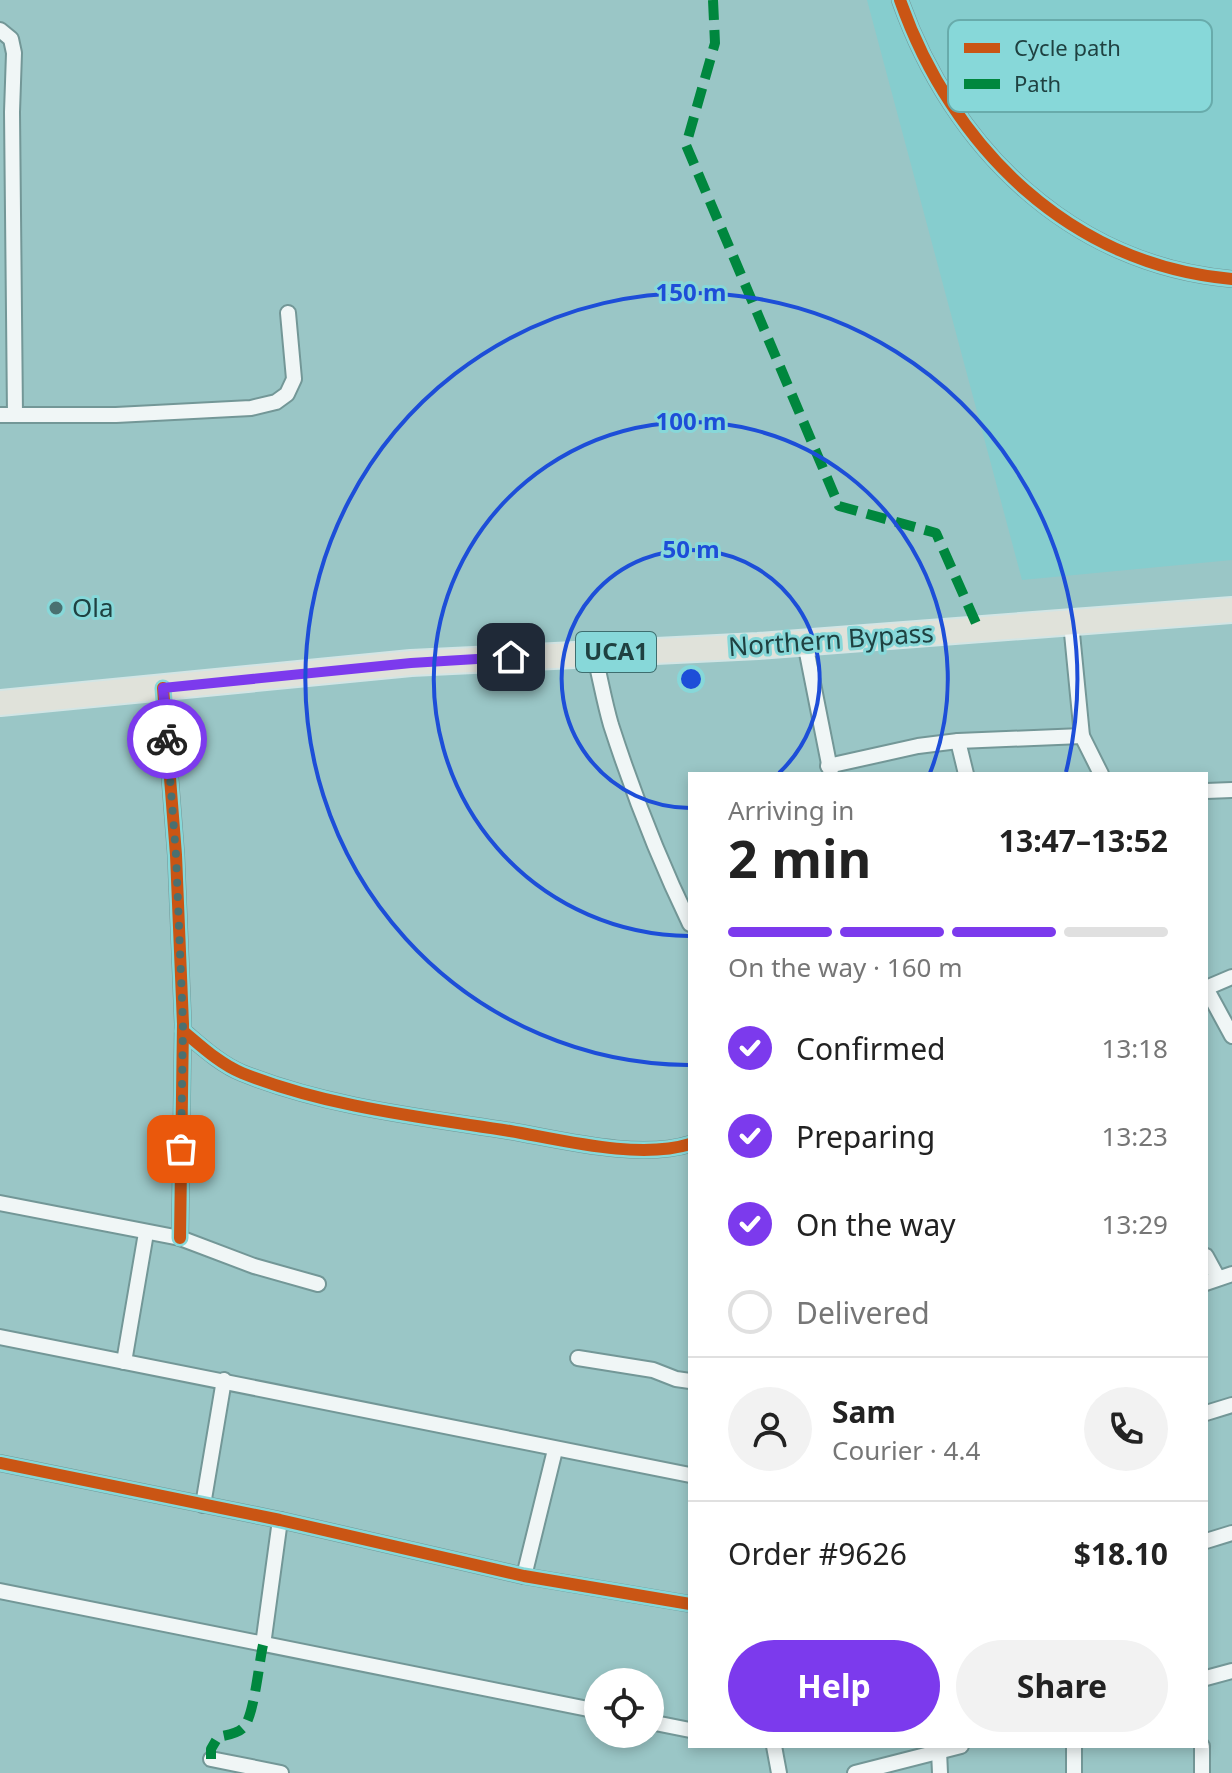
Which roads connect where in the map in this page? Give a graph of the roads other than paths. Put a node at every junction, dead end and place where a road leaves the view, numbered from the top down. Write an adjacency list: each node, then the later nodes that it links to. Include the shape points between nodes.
1 (900, 0): 3 (street)
2 (0, 30): 7 (street, via 11,39 14,53)
3 (948, 97)
4 (956, 112): 5 (street, via 983,147 1066,223 1160,267)
5 (1232, 279)
6 (288, 313): 7 (street, via 294,379 276,402 116,415)
7 (7, 415)
8 (1232, 610): 9 (main road, Northern Bypass / UCA1)
9 (1071, 623): 10 (main road, Northern Bypass / UCA1); 14 (street)
10 (805, 643): 11 (main road, Northern Bypass / UCA1); 16 (street)
11 (594, 653): 12 (main road, Northern Bypass / UCA1, via 411,663); 21 (street, via 636,799)
12 (163, 688): 13 (main road, Northern Bypass / UCA1); 25 (street)
13 (0, 703)
14 (1082, 736): 15 (street); 18 (street)
15 (958, 741): 16 (street); 17 (street)
16 (829, 770)
17 (966, 772)
18 (1100, 772)
19 (1232, 790): 20 (street)
20 (1208, 791)
21 (688, 920)
22 (1232, 977): 23 (street)
23 (1208, 987)
24 (1208, 992): 26 (street)
25 (183, 1031): 27 (street, via 240,1072 375,1110 601,1147 659,1150); 30 (street)
26 (1232, 1036)
27 (688, 1144)
28 (0, 1203): 29 (street)
29 (146, 1233): 30 (street); 36 (street)
30 (180, 1238): 33 (street)
31 (1208, 1260): 32 (street)
32 (1219, 1279)
33 (318, 1284)
34 (0, 1337): 36 (street)
35 (578, 1358): 38 (street)
36 (124, 1362): 37 (street)
37 (224, 1380): 41 (street); 44 (street)
38 (688, 1381)
39 (1232, 1405): 40 (street)
40 (1208, 1412)
41 (555, 1450): 43 (street); 48 (street)
42 (0, 1463): 44 (street)
43 (688, 1475)
44 (203, 1505): 45 (street)
45 (280, 1520): 48 (street); 51 (street)
46 (1232, 1533): 47 (street)
47 (1208, 1540)
48 (524, 1576): 50 (street)
49 (0, 1591): 51 (street)
50 (688, 1604)
51 (263, 1645): 54 (street)
52 (1232, 1671): 53 (street)
53 (1208, 1677)
54 (584, 1708)
55 (664, 1725): 56 (street)
56 (688, 1730)
57 (773, 1748): 65 (street)
58 (952, 1748): 61 (street)
59 (1074, 1748): 68 (street)
60 (1202, 1748): 69 (street)
61 (939, 1751): 62 (street); 67 (street)
62 (900, 1754): 66 (street)
63 (211, 1759): 64 (street)
64 (281, 1773)
65 (779, 1773)
66 (855, 1773)
67 (940, 1773)
68 (1074, 1773)
69 (1202, 1773)

